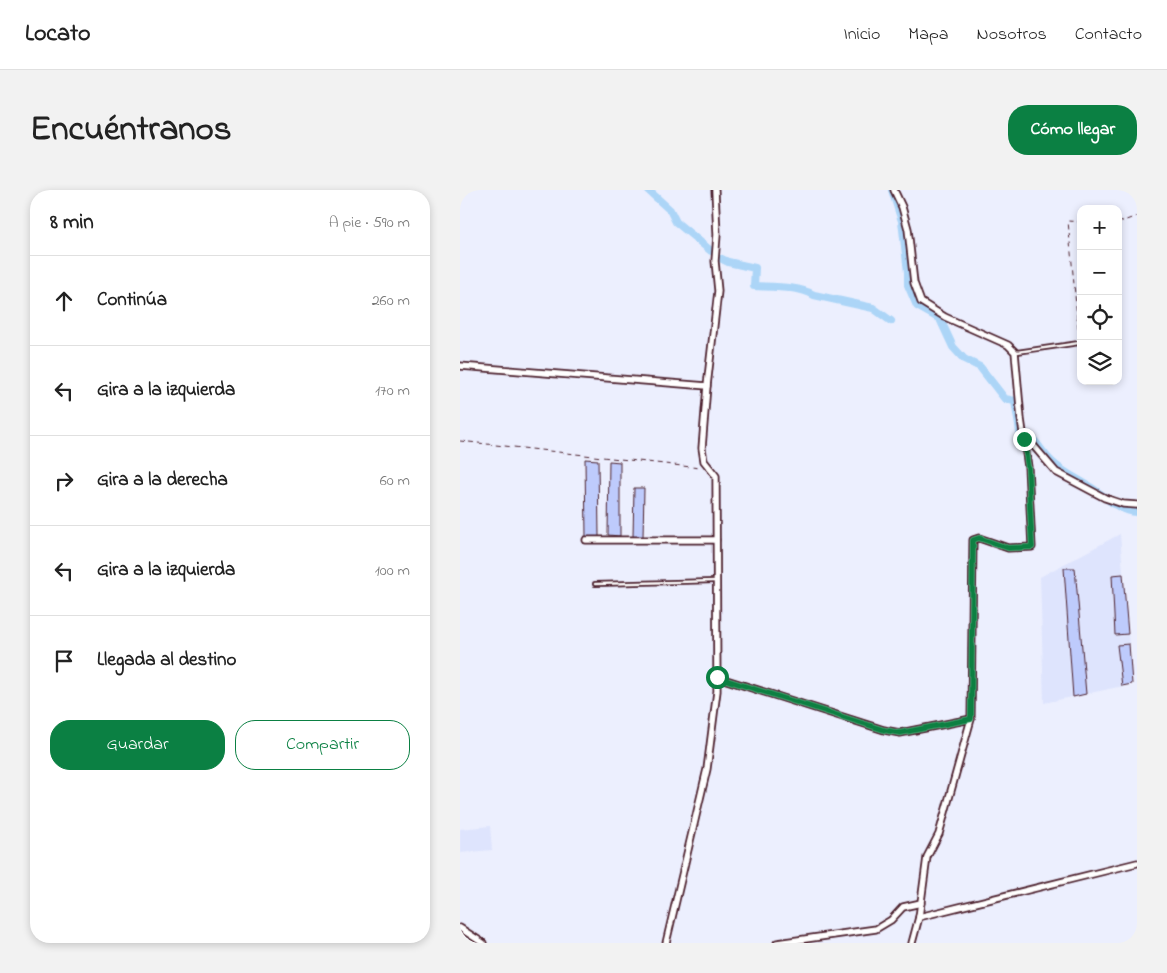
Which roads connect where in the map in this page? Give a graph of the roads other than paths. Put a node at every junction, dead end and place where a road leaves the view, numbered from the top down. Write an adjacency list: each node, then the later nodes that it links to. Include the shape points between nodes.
1 (715, 190): 6 (street, via 718,291)
2 (894, 190): 4 (street, via 908,229 914,283 921,302 945,317 1008,345)
3 (1077, 342): 4 (lane)
4 (1015, 352): 7 (street)
5 (460, 366): 6 (street)
6 (707, 386): 10 (street, via 702,448 704,461 716,476)
7 (1024, 439): 8 (street, via 1056,472 1105,498 1123,504); 14 (street, via 1032,547 1008,548 979,538 973,540)
8 (1137, 504)
9 (586, 540): 10 (street)
10 (716, 540): 11 (street)
11 (716, 581): 12 (lane); 13 (street)
12 (595, 584)
13 (717, 677): 14 (street, via 900,733); 20 (street, via 707,768)
14 (971, 719): 16 (street, via 939,834 927,857)
15 (1137, 863): 17 (street)
16 (921, 903): 17 (street); 21 (street, via 903,907 876,928)
17 (919, 917): 22 (street)
18 (460, 928): 19 (street)
19 (483, 943)
20 (666, 943)
21 (777, 943)
22 (912, 943)

